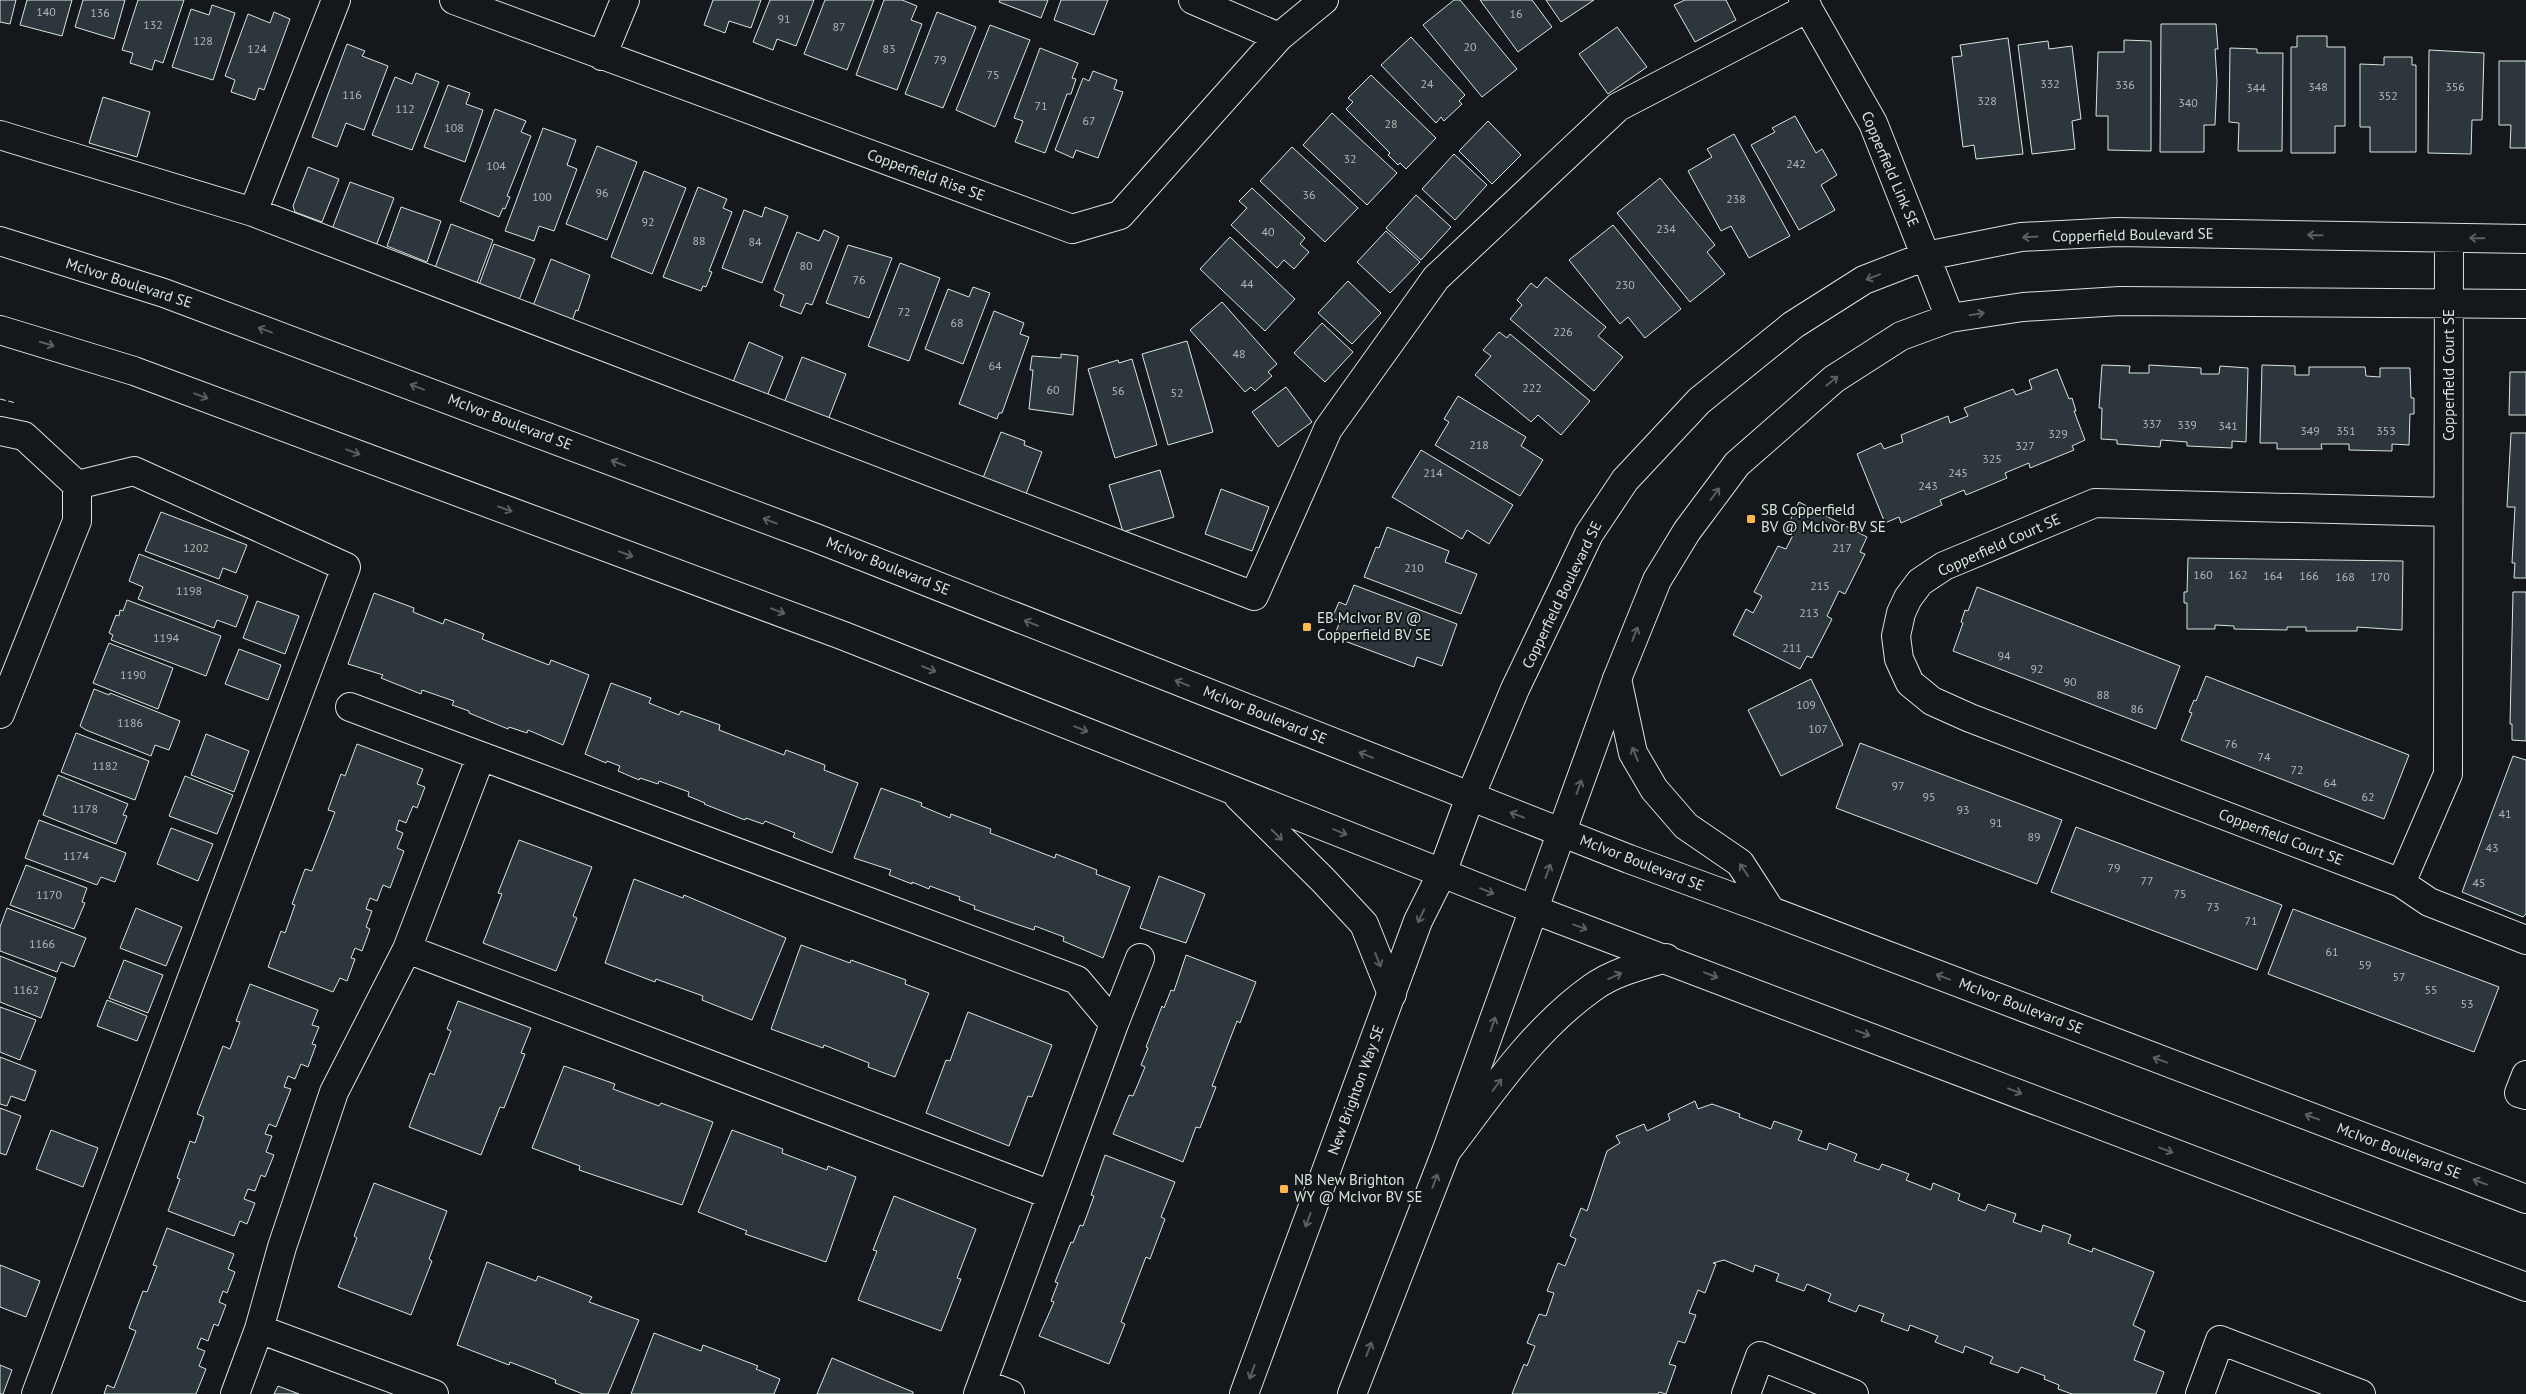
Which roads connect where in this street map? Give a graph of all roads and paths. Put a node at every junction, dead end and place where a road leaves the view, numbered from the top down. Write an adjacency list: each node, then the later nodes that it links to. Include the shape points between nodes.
1 (336, 0): 10 (main road)
2 (454, 0): 8 (main road, Copperfield Rise SE)
3 (625, 0): 8 (main road)
4 (1193, 0): 7 (main road)
5 (1324, 0): 7 (main road, Copperfield Rise SE)
6 (1806, 4): 10 (main road, via 1618,108 1436,278 1328,429 1254,596); 14 (main road, Copperfield Link SE, via 1873,123)
7 (1279, 37): 8 (main road, Copperfield Rise SE, via 1120,215 1072,229)
8 (602, 56)
9 (0, 136): 10 (main road)
10 (253, 212)
11 (2449, 238): 12 (main road, Copperfield Boulevard SE, one-way to 11); 14 (main road, Copperfield Boulevard SE, one-way to 14, via 2117,232 2021,237); 15 (main road, Copperfield Court SE)
12 (2526, 239)
13 (0, 241): 27 (main road, McIvor Boulevard SE, one-way to 13, via 797,531 164,293)
14 (1926, 256): 17 (main road, Copperfield Link SE); 27 (main road, Copperfield Boulevard SE, one-way to 27, via 1864,280 1793,325 1699,401 1625,480 1589,534 1515,689)
15 (2450, 303): 16 (main road); 17 (main road, one-way to 15, via 2023,307 2120,301); 21 (main road, Copperfield Court SE)
16 (2526, 304)
17 (1950, 318): 22 (main road, one-way to 17, via 1657,580 1688,531 1738,464 1834,378 1901,336)
18 (0, 330): 26 (main road, one-way to 26, via 134,371 571,533)
19 (0, 430): 20 (main road, via 24,436)
20 (77, 485): 24 (main road, via 77,520); 47 (main road, via 134,471 346,567)
21 (2448, 512): 30 (main road, Copperfield Court SE, via 2448,774); 30 (main road, Copperfield Court SE, via 2095,503 1944,566 1920,582 1900,613 1896,636 1898,659 1910,683 1932,701)
22 (1617, 679): 28 (main road, one-way to 22); 32 (main road, one-way to 22, via 1740,863 1686,826 1654,790 1633,753)
23 (350, 707): 25 (main road)
24 (0, 714)
25 (481, 756): 34 (main road); 38 (main road, via 1077,980)
26 (1230, 788): 29 (main road, one-way to 29); 37 (main road, one-way to 37, via 1364,924)
27 (1470, 797): 28 (main road, McIvor Boulevard SE, one-way to 27); 29 (main road, Copperfield Boulevard SE)
28 (1562, 833): 31 (main road, one-way to 28); 32 (main road, McIvor Boulevard SE)
29 (1442, 873): 31 (main road, one-way to 31); 37 (main road, New Brighton Way SE, one-way to 37, via 1418,921)
30 (2401, 883): 33 (main road, Copperfield Court SE, via 2429,902)
31 (1535, 910): 36 (main road, one-way to 36); 41 (main road, one-way to 31)
32 (1770, 911): 43 (main road, McIvor Boulevard SE, one-way to 32)
33 (2526, 940)
34 (407, 949): 42 (main road); 45 (main road, via 334,1092 282,1247)
35 (1140, 958): 38 (main road)
36 (1666, 958): 41 (main road, one-way to 36, via 1529,1043 1593,987 1636,967); 44 (main road, one-way to 44)
37 (1392, 994): 51 (main road, New Brighton Way SE, one-way to 51)
38 (1114, 1024): 42 (main road)
39 (2526, 1075): 40 (main road, via 2519,1093)
40 (2526, 1095)
41 (1446, 1152): 52 (main road, one-way to 41)
42 (1051, 1195): 46 (main road)
43 (2526, 1199)
44 (2526, 1287)
45 (259, 1329): 48 (main road); 49 (main road)
46 (980, 1389): 50 (main road)
47 (36, 1394)
48 (235, 1394)
49 (434, 1394)
50 (1010, 1394)
51 (1244, 1394)
52 (1352, 1394)
53 (1746, 1394): 54 (main road, via 1760,1356)
54 (1854, 1394)
55 (2200, 1394): 56 (main road, via 2220,1340)
56 (2361, 1394)

